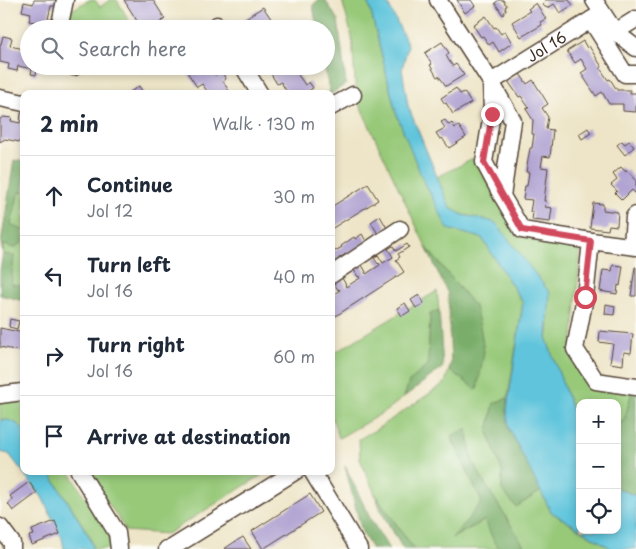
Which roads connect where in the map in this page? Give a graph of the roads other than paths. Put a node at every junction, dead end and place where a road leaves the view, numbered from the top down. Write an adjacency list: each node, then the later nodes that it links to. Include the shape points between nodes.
1 (65, 0): 5 (street)
2 (438, 0): 10 (street)
3 (595, 11): 6 (street); 8 (street, via 625,74); 10 (street, Jol 16)
4 (636, 19): 6 (street)
5 (61, 20)
6 (615, 32): 7 (street)
7 (636, 48)
8 (636, 74)
9 (248, 75): 11 (street)
10 (491, 82): 16 (street, via 492,114 484,162); 16 (street, via 513,121)
11 (258, 90)
12 (353, 95): 15 (street)
13 (0, 98): 14 (street)
14 (20, 102)
15 (335, 105)
16 (502, 196): 19 (street, via 522,230)
17 (636, 215): 20 (street)
18 (400, 229): 21 (street)
19 (591, 241): 20 (street); 22 (street, via 575,349 596,381)
20 (634, 246)
21 (335, 272)
22 (636, 387)
23 (20, 392): 24 (street)
24 (0, 395)
25 (80, 475): 30 (street, via 117,534)
26 (289, 475): 31 (street)
27 (314, 475): 32 (street)
28 (0, 527): 29 (street, via 12,543)
29 (12, 549)
30 (119, 549)
31 (169, 549)
32 (359, 549)

